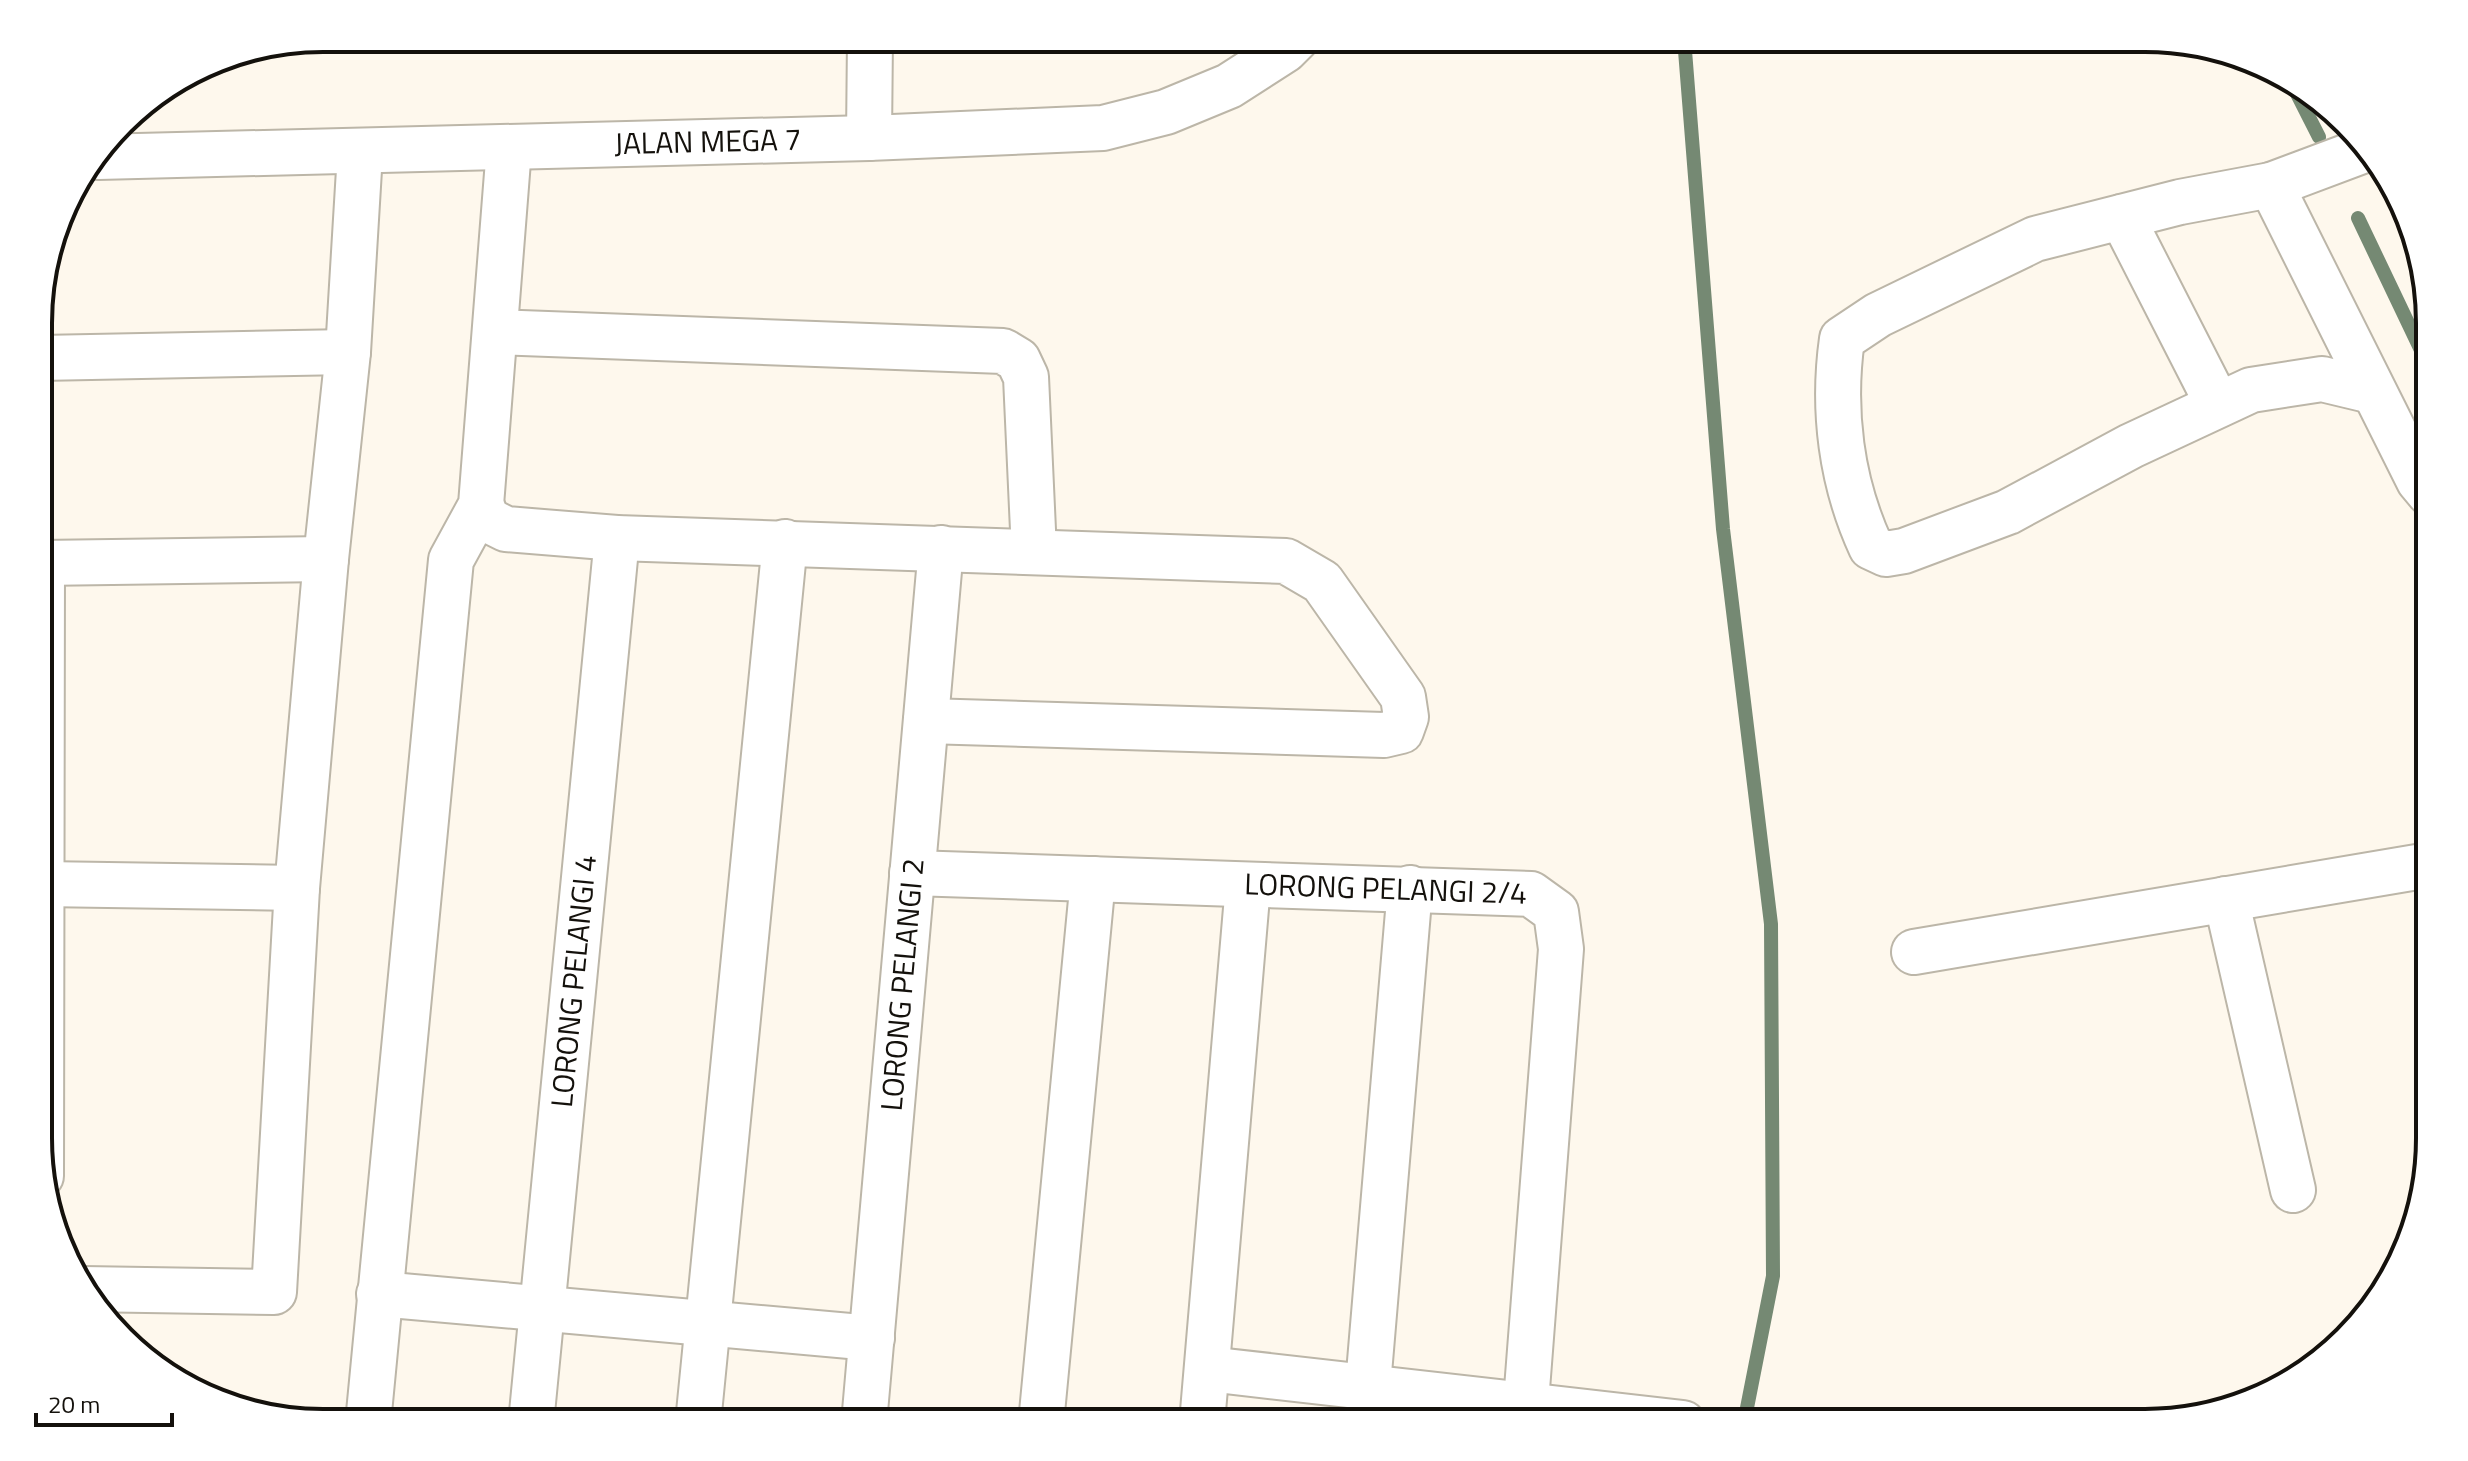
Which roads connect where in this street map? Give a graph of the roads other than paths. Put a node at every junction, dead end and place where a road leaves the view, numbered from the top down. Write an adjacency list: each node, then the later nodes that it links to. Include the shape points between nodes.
1 (870, 52): 3 (street)
2 (1282, 52): 3 (street, JALAN MEGA 7, via 1229,86 1166,112 1103,128)
3 (869, 138): 4 (street, JALAN MEGA 7)
4 (509, 148): 5 (street, JALAN MEGA 7); 10 (street)
5 (360, 153): 7 (street, JALAN MEGA 7); 11 (street)
6 (2356, 153): 8 (street)
7 (110, 157)
8 (2271, 185): 9 (street); 13 (street)
9 (2122, 217): 14 (street); 14 (street, via 2035,239 1878,315 1842,339 1835,383 1839,431 1857,516 1871,547 1886,554 1904,551 2008,512)
10 (495, 332): 16 (street); 20 (street, via 1003,351 1018,360 1026,377)
11 (348, 352): 12 (street); 21 (street)
12 (52, 358)
13 (2372, 391): 14 (street, via 2322,379 2251,390); 15 (street)
14 (2218, 405)
15 (2415, 473)
16 (481, 505): 17 (street, via 488,520 506,529); 35 (street, via 451,560)
17 (617, 538): 18 (street); 36 (street, LORONG PELANGI 4)
18 (785, 542): 19 (street); 37 (street)
19 (941, 548): 20 (street); 23 (street, LORONG PELANGI 2)
20 (1034, 552): 23 (street, via 1286,561 1322,582 1403,697 1406,717 1401,731 1384,735)
21 (326, 559): 22 (street); 29 (street)
22 (52, 563)
23 (926, 721): 25 (street, LORONG PELANGI 2)
24 (2415, 867): 31 (street)
25 (912, 873): 26 (street, LORONG PELANGI 2/4); 38 (street, LORONG PELANGI 2)
26 (1093, 879): 28 (street, LORONG PELANGI 2/4); 47 (street)
27 (52, 884): 29 (street)
28 (1248, 885): 30 (street, LORONG PELANGI 2/4); 39 (street)
29 (297, 888): 34 (street, via 274,1292)
30 (1410, 888): 40 (street); 41 (street, LORONG PELANGI 2/4, via 1531,894 1556,912 1561,949)
31 (2226, 899): 32 (street); 33 (street)
32 (1914, 952)
33 (2293, 1190)
34 (99, 1289)
35 (379, 1294): 36 (street); 43 (street)
36 (542, 1308): 37 (street); 44 (street, LORONG PELANGI 4)
37 (708, 1323): 38 (street); 45 (street)
38 (872, 1338): 46 (street, LORONG PELANGI 2)
39 (1208, 1369): 40 (street); 48 (street)
40 (1368, 1385): 41 (street)
41 (1526, 1402): 42 (street)
42 (1573, 1408)
43 (369, 1409)
44 (532, 1409)
45 (699, 1409)
46 (865, 1409)
47 (1042, 1409)
48 (1204, 1409)

